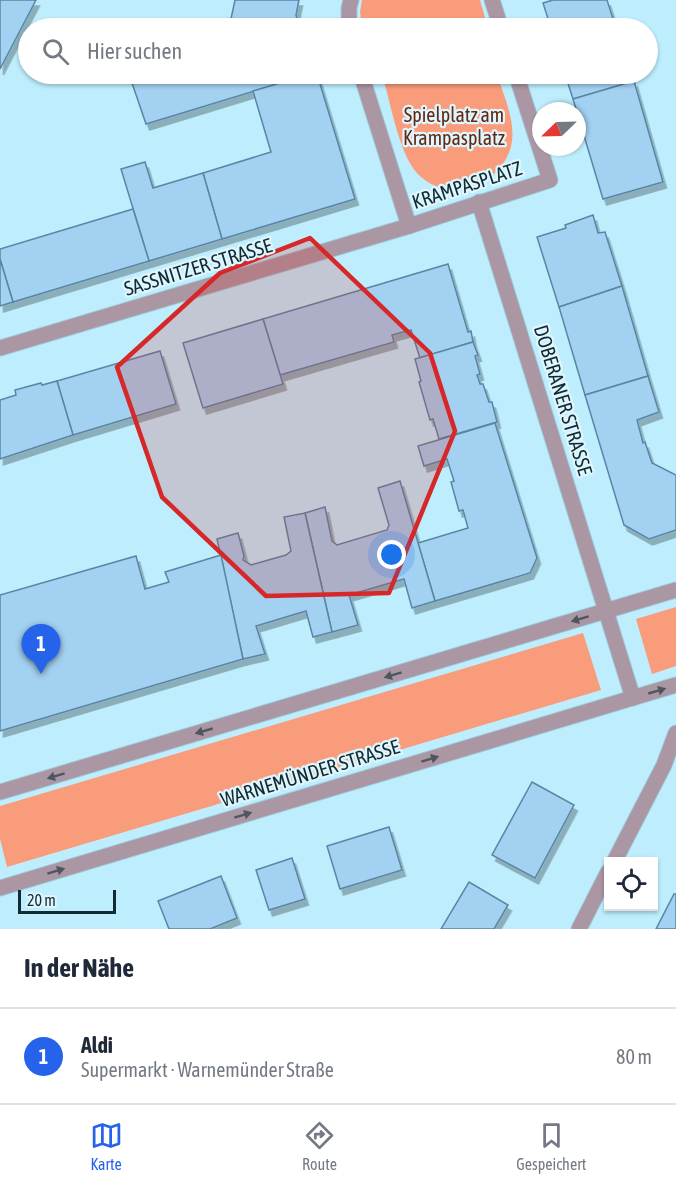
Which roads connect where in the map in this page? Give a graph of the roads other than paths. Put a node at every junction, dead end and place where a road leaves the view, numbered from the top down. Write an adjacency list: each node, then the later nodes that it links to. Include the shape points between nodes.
1 (351, 0): 3 (street)
2 (492, 0): 4 (street)
3 (349, 18)
4 (498, 18)
5 (364, 84): 8 (street, KRAMPASPLATZ)
6 (519, 84): 7 (street, KRAMPASPLATZ, via 550,180)
7 (479, 202): 8 (street, KRAMPASPLATZ); 11 (street, DOBERANER STRASSE)
8 (409, 226): 9 (street, SASSNITZER STRASSE)
9 (0, 348)
10 (676, 590): 11 (street)
11 (606, 611): 13 (street); 15 (street, one-way to 15)
12 (676, 685): 13 (street, WARNEMÜNDER STRASSE, one-way to 12)
13 (633, 698): 18 (street, WARNEMÜNDER STRASSE, one-way to 13)
14 (676, 733): 16 (street, via 664,765)
15 (0, 792)
16 (616, 857)
17 (604, 882): 19 (street)
18 (0, 888)
19 (579, 929)

